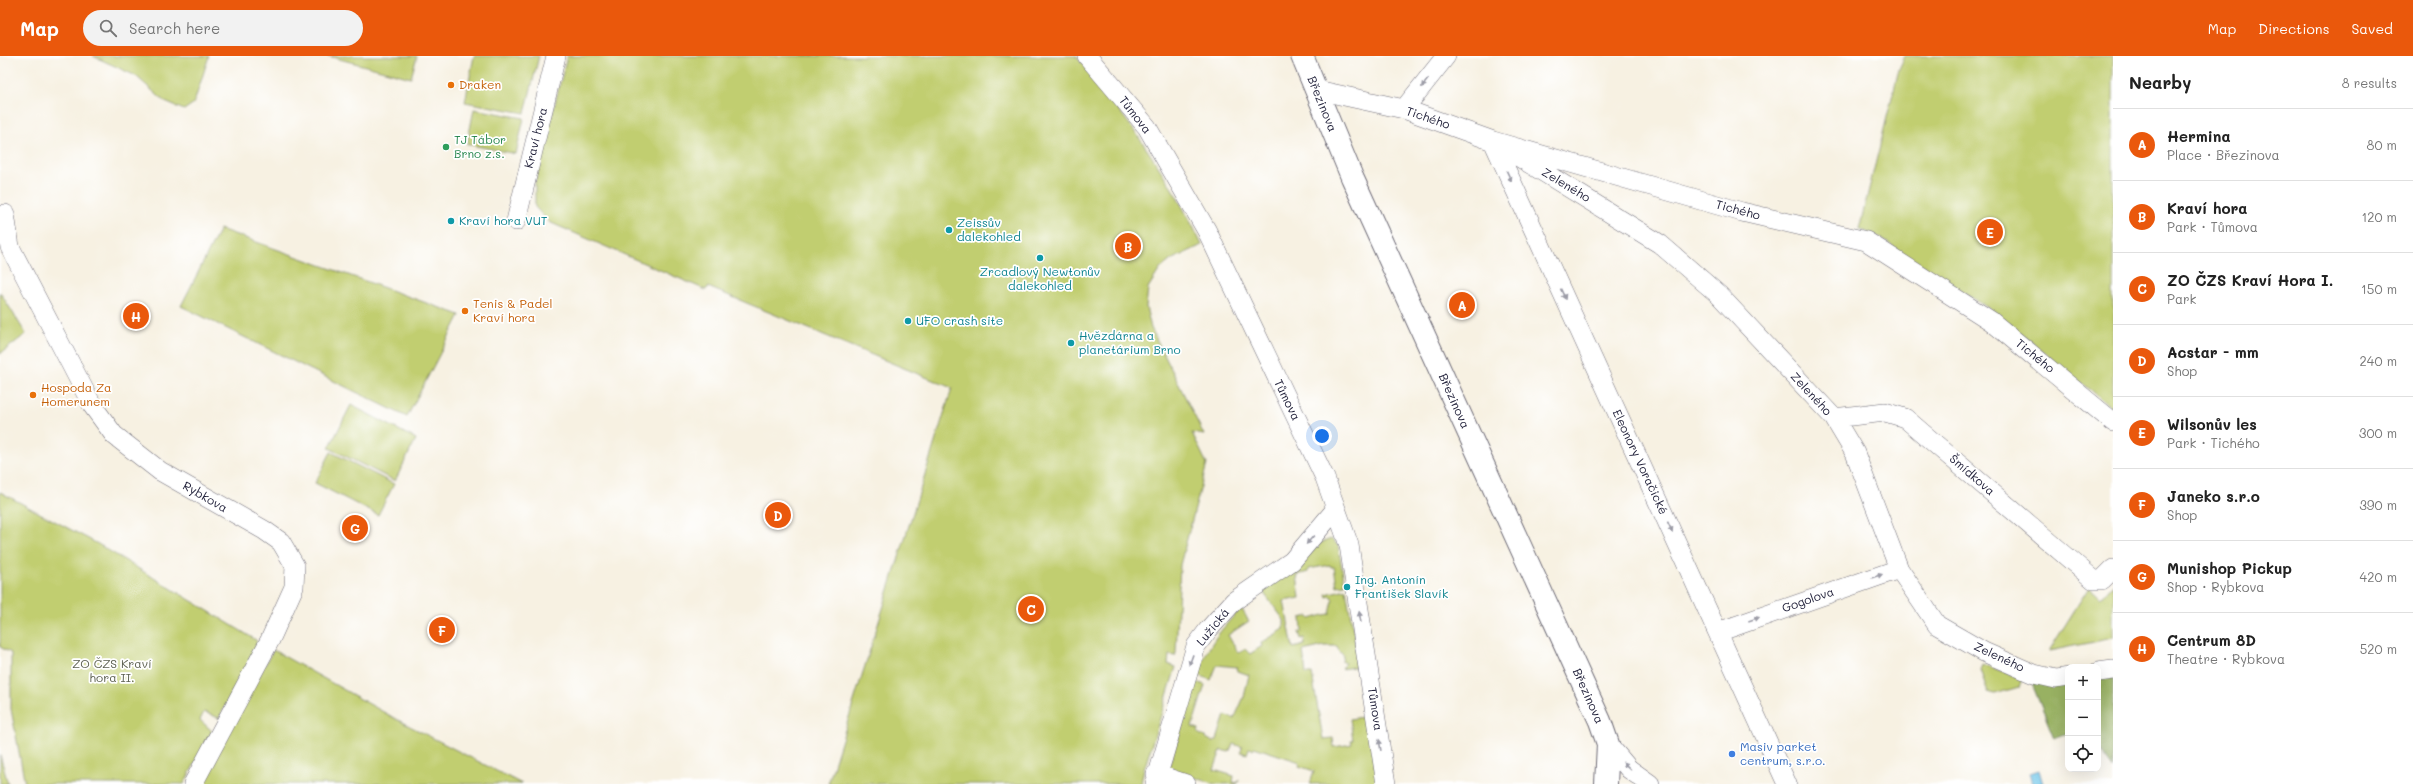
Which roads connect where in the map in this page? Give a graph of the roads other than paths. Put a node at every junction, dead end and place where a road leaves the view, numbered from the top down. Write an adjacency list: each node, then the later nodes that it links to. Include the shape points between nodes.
1 (556, 56): 9 (street, Kraví hora)
2 (1087, 56): 12 (street, Tůmova, via 1147,127 1207,231 1325,478)
3 (1302, 56): 5 (street, Březinova)
4 (1446, 56): 6 (street, one-way to 6)
5 (1317, 90): 6 (street, Tichého); 19 (street, Březinova, via 1352,177 1600,721)
6 (1404, 109): 7 (street, Tichého)
7 (1493, 141): 10 (street, Zeleného, via 1660,244 1719,295); 11 (street, Tichého, via 1742,212 1866,241 1991,321); 15 (street, Eleonory Voračické, one-way to 15)
8 (5, 214): 21 (street, Rybkova, via 10,247 92,405 114,435 160,471 281,542 295,566 294,588 273,633)
9 (516, 221)
10 (1834, 418): 13 (street, Zeleného, via 1855,453); 14 (street, Šmídkova, via 1885,412 1905,418 2094,580 2102,580)
11 (2113, 422)
12 (1335, 510): 20 (street, Lužická, one-way to 20, via 1292,560 1234,601 1196,646); 23 (street, Tůmova, one-way to 12, via 1349,545)
13 (1899, 568): 15 (street, Gogolova, one-way to 13); 18 (street, Zeleného, via 1937,624 1984,652 2034,674 2056,679)
14 (2113, 569)
15 (1718, 632): 26 (street, Eleonory Voračické)
16 (2113, 670): 17 (street)
17 (2101, 672)
18 (2065, 678)
19 (1608, 744): 24 (street); 25 (street, one-way to 19, via 1629,769)
20 (1155, 779): 22 (street)
21 (193, 784)
22 (1186, 784)
23 (1386, 784)
24 (1606, 784)
25 (1650, 784)
26 (1787, 784)

